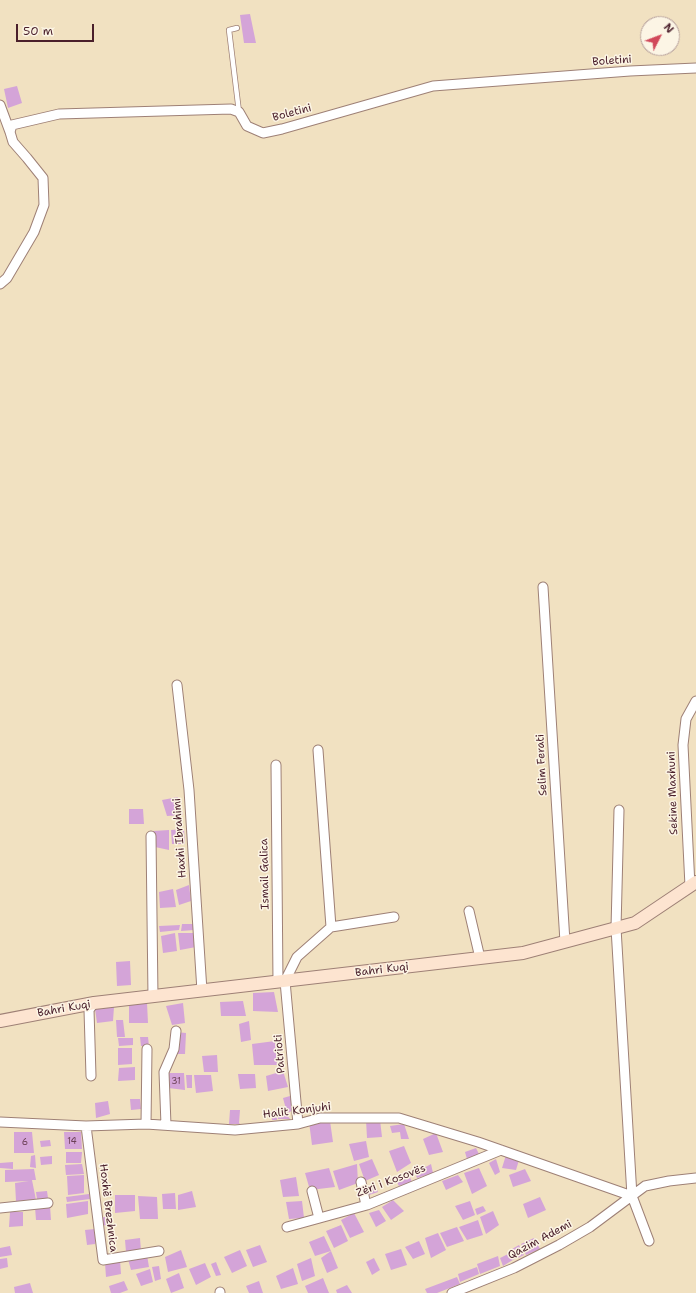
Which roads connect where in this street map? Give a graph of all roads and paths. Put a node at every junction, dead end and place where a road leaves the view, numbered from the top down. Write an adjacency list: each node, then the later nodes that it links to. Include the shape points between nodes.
1 (237, 28): 4 (lane, via 229,30)
2 (696, 68): 4 (street, Boletini, via 433,86 263,133 247,126)
3 (0, 105): 5 (street)
4 (239, 112): 5 (street, via 224,109 59,114 12,125)
5 (10, 132): 6 (street, via 13,142 43,178 44,205 34,232 7,278)
6 (0, 284)
7 (543, 587): 19 (street, Selim Ferati)
8 (177, 685): 22 (street, Haxhi Ibrahimi, via 189,790)
9 (696, 701): 14 (street, Sekine Maxhuni, via 686,719 683,746)
10 (318, 750): 17 (street)
11 (276, 765): 21 (street, Ismail Galica)
12 (619, 810): 18 (street)
13 (151, 836): 23 (street)
14 (693, 884): 18 (street, Bahri Kuqi, via 635,923)
15 (469, 911): 20 (street)
16 (394, 917): 17 (street)
17 (331, 927): 21 (street, via 297,957)
18 (616, 928): 19 (street, Bahri Kuqi); 38 (street)
19 (565, 942): 20 (street, Bahri Kuqi, via 523,953)
20 (480, 958): 21 (street, Bahri Kuqi)
21 (282, 982): 22 (street, Bahri Kuqi); 31 (street, Patrioti)
22 (202, 991): 23 (street, Bahri Kuqi)
23 (153, 997): 24 (street, Bahri Kuqi)
24 (94, 1003): 25 (street, Bahri Kuqi); 28 (street, via 89,1010)
25 (0, 1021)
26 (176, 1031): 32 (street, via 174,1049 164,1072)
27 (147, 1050): 30 (street)
28 (91, 1076)
29 (0, 1122): 33 (street, Halit Konjuhi)
30 (146, 1124): 32 (street, Halit Konjuhi); 33 (street, Halit Konjuhi)
31 (298, 1124): 32 (street, Halit Konjuhi, via 235,1130); 34 (street, Halit Konjuhi, via 320,1118 399,1118)
32 (166, 1125)
33 (86, 1126): 45 (street, Hoxhë Brezhnica, via 103,1260)
34 (501, 1150): 38 (street, Halit Konjuhi); 40 (street, Zëri i Kosovës)
35 (696, 1178): 38 (street, Qazim Ademi, via 645,1186)
36 (359, 1183): 40 (street)
37 (312, 1191): 42 (street)
38 (632, 1196): 44 (street); 46 (street, Qazim Ademi, via 590,1227 559,1245 514,1268)
39 (48, 1203): 41 (street)
40 (363, 1206): 42 (street, Zëri i Kosovës)
41 (0, 1208)
42 (319, 1218): 43 (street, Zëri i Kosovës)
43 (287, 1227)
44 (649, 1241)
45 (159, 1251)
46 (452, 1293)

